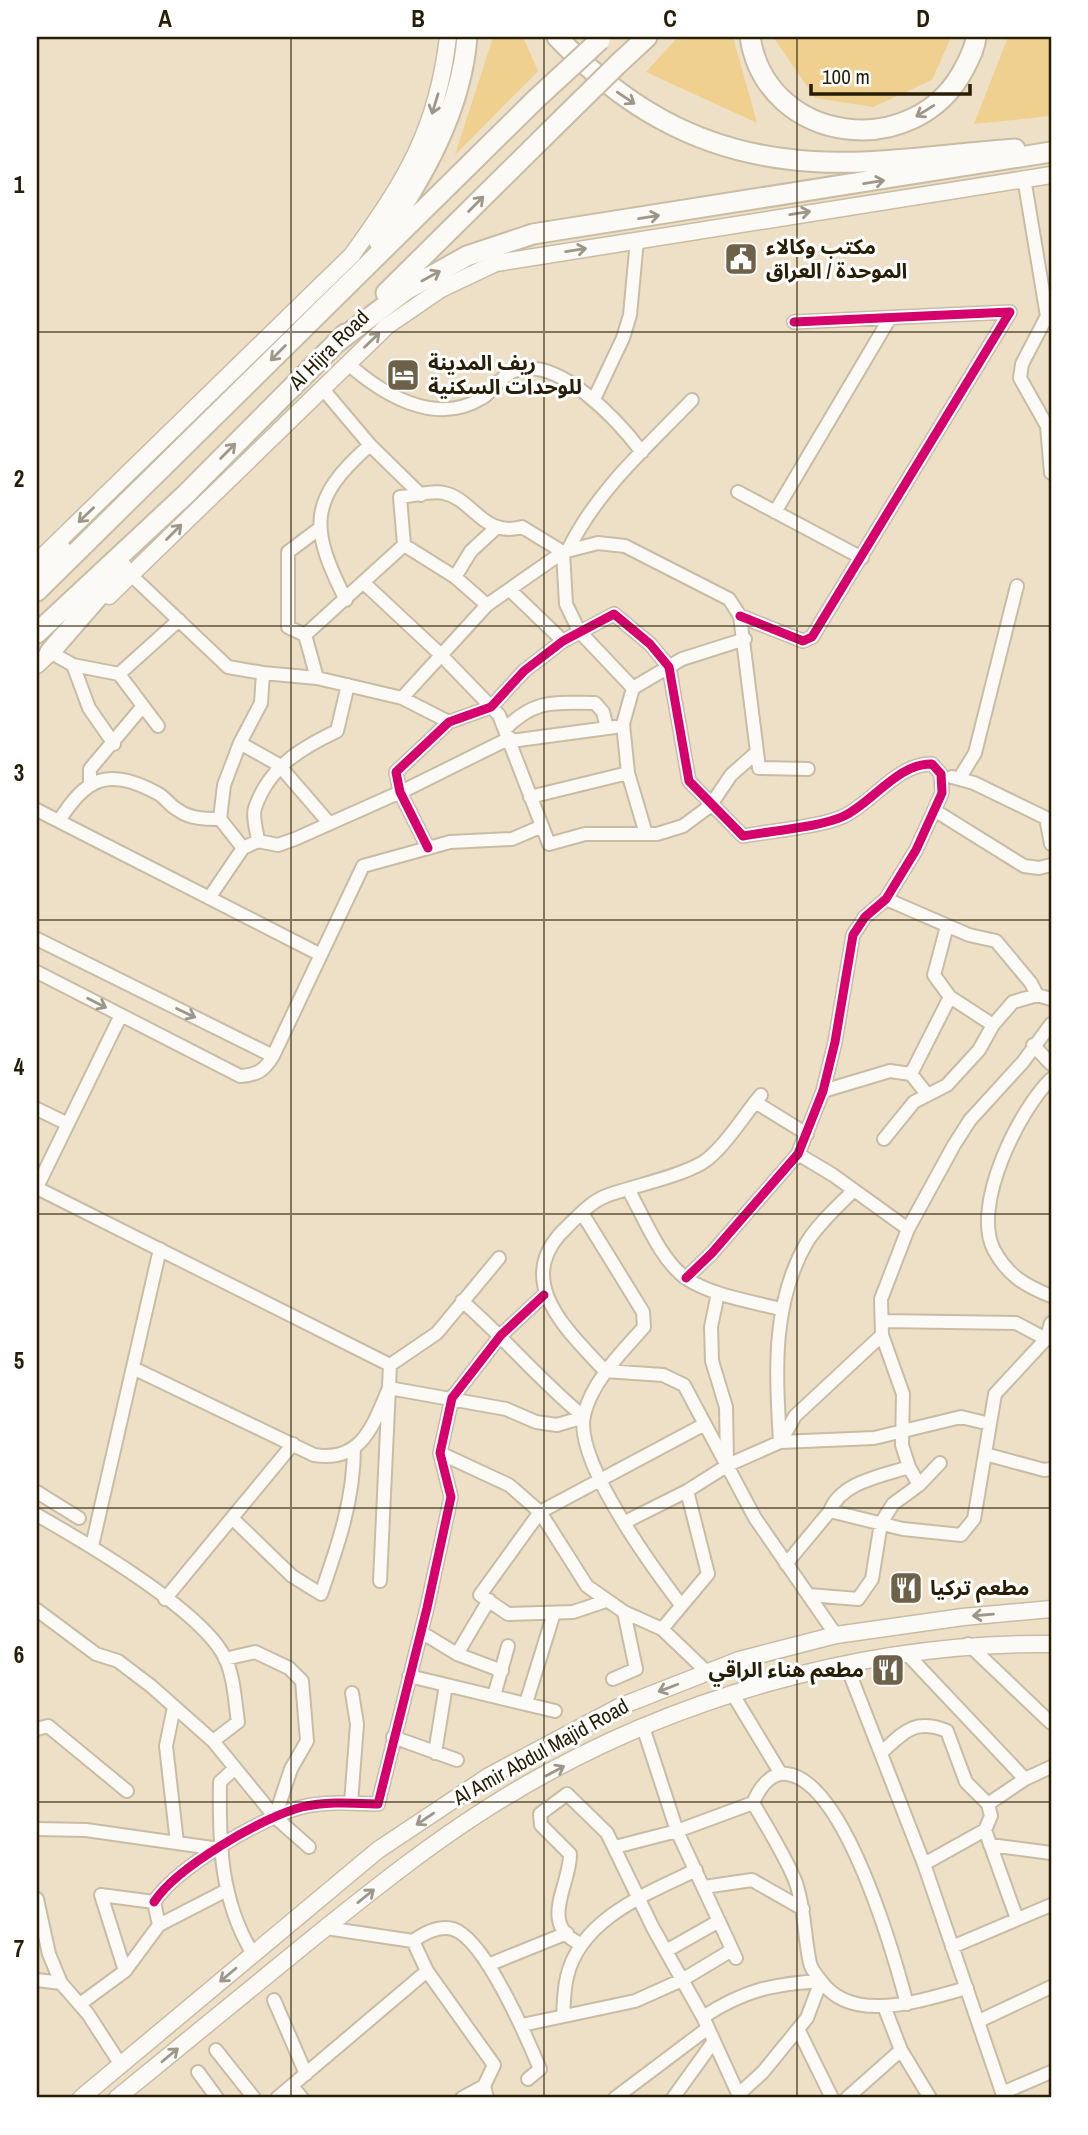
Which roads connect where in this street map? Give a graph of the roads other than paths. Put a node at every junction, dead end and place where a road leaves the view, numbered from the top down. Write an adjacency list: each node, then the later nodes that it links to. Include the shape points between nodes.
1 (448, 37): 34 (main road, one-way to 34, via 443,78 424,142 352,255)
2 (467, 37): 13 (highway, via 465,65 437,147 410,197)
3 (557, 37): 8 (highway, one-way to 8, via 620,95 660,121 723,145 774,157 855,161)
4 (647, 37): 16 (highway, Al Hijra Road, one-way to 4, bridge)
5 (750, 37): 6 (highway, one-way to 5, via 958,80 934,105 909,121 865,132 829,127 794,111 765,79)
6 (976, 37)
7 (601, 38): 13 (highway, Al Hijra Road, bridge)
8 (1051, 146)
9 (1051, 152): 16 (highway, one-way to 9, via 406,290 467,256 534,234)
10 (1051, 175): 11 (main road)
11 (1024, 178): 12 (main road, one-way to 11); 23 (street, via 1047,316 1022,364 1020,378 1047,426)
12 (637, 240): 17 (main road, one-way to 12, via 387,326 441,289 496,263); 19 (street, via 630,315)
13 (357, 275): 27 (highway, Al Hijra Road, one-way to 27)
14 (890, 318): 15 (street); 28 (street); 33 (street, via 1010,312)
15 (794, 322)
16 (336, 343): 25 (highway, Al Hijra Road, one-way to 16)
17 (347, 363): 18 (main road); 19 (street, via 384,392 433,409 472,403 513,371 527,369 544,371)
18 (322, 388): 21 (street); 36 (main road, one-way to 18)
19 (595, 397): 22 (street)
20 (692, 400): 22 (street)
21 (370, 445): 26 (street); 29 (street, via 339,472 323,505)
22 (642, 452): 32 (street, via 586,515)
23 (1051, 473)
24 (738, 492): 28 (street)
25 (185, 495): 47 (highway, Al Hijra Road); 52 (highway)
26 (421, 495): 30 (street, via 445,493); 31 (street, via 400,497)
27 (117, 511): 35 (highway); 41 (highway, Al Hijra Road)
28 (775, 512): 33 (street)
29 (320, 528): 42 (street, via 323,551); 48 (street, via 288,552 288,627)
30 (496, 528): 32 (street, via 522,527); 37 (street, via 471,551)
31 (404, 545): 37 (street); 38 (street)
32 (565, 551): 40 (street); 44 (street, via 598,543 625,546 729,599); 46 (street, via 566,604)
33 (862, 558): 44 (street, via 812,637 803,641)
34 (37, 563)
35 (37, 571)
36 (131, 575): 45 (street); 52 (main road)
37 (455, 577): 43 (street)
38 (365, 584): 42 (street); 51 (street)
39 (1017, 586): 75 (street, via 975,753)
40 (510, 590): 43 (street); 50 (street)
41 (37, 591)
42 (346, 600): 48 (street)
43 (488, 605): 51 (street)
44 (740, 616): 49 (street)
45 (179, 620): 55 (street, via 228,667); 56 (street)
46 (579, 631): 50 (street); 54 (street, via 614,614 650,644); 59 (street)
47 (37, 633)
48 (306, 635): 57 (street)
49 (745, 639): 54 (street); 70 (street)
50 (563, 641): 62 (street, via 524,671)
51 (441, 655): 60 (street); 62 (street)
52 (44, 659): 53 (street)
53 (73, 665): 56 (street); 69 (street, via 89,708)
54 (668, 667): 59 (street); 79 (street, via 689,781)
55 (263, 673): 57 (street); 68 (street, via 261,704)
56 (120, 674): 61 (street)
57 (317, 678): 58 (street)
58 (348, 685): 60 (street); 71 (street, via 337,732 304,746)
59 (633, 688): 65 (street)
60 (402, 698): 63 (street)
61 (144, 706): 64 (street); 69 (street)
62 (491, 707): 63 (street); 67 (street)
63 (449, 722): 77 (street, via 396,772)
64 (158, 726)
65 (623, 726): 66 (street); 73 (street)
66 (607, 728): 67 (street); 67 (street, via 595,703 558,703 531,707)
67 (509, 736): 77 (street); 78 (street)
68 (240, 743): 71 (street); 82 (street, via 224,785)
69 (114, 744): 76 (street, via 90,769)
70 (757, 752): 72 (street, via 759,768); 79 (street, via 731,775)
71 (279, 765): 84 (street); 87 (street, via 254,810)
72 (808, 769)
73 (628, 773): 78 (street); 86 (street)
74 (941, 775): 75 (street); 79 (street, via 932,764 921,764 842,817 743,836); 81 (street, via 942,793)
75 (959, 779): 88 (street, via 1046,818)
76 (90, 783): 82 (street, via 114,777 159,793 187,814); 83 (street, via 74,795)
77 (400, 792): 84 (street); 90 (street)
78 (530, 797): 85 (street)
79 (710, 806): 86 (street, via 683,826)
80 (37, 810): 83 (street)
81 (934, 810): 91 (street, via 1024,866 1039,869); 93 (street)
82 (220, 819): 89 (street)
83 (59, 821): 92 (street)
84 (329, 823): 87 (street, via 278,845)
85 (540, 827): 86 (street, via 549,844 585,834); 90 (street, via 512,839 450,842)
86 (646, 834)
87 (258, 841): 89 (street)
88 (1051, 844)
89 (243, 848): 92 (street)
90 (428, 848): 96 (street, via 363,866)
91 (1051, 865)
92 (209, 898): 96 (street)
93 (886, 899): 94 (street); 109 (street, via 853,935)
94 (947, 926): 98 (street, via 996,941); 99 (street, via 934,975)
95 (37, 939): 105 (street, one-way to 105)
96 (321, 955): 105 (street)
97 (37, 972): 101 (street, one-way to 101)
98 (1037, 995): 100 (street); 103 (street, via 1013,1002)
99 (950, 997): 103 (street); 107 (street)
100 (1051, 999)
101 (121, 1015): 105 (street, via 240,1076 256,1075); 112 (street)
102 (1051, 1024): 104 (street)
103 (993, 1026): 110 (street, via 947,1086)
104 (1033, 1045): 106 (street); 120 (street, via 970,1120)
105 (273, 1056)
106 (1051, 1064)
107 (911, 1074): 109 (street, via 890,1070); 110 (street)
108 (1051, 1079): 126 (street, via 1034,1095 998,1168 990,1199 993,1248 1023,1285)
109 (823, 1091): 113 (street)
110 (926, 1093): 114 (street)
111 (37, 1109): 112 (street)
112 (68, 1124): 116 (street)
113 (807, 1134): 115 (street); 117 (street, via 758,1099 701,1164)
114 (884, 1139)
115 (799, 1154): 118 (street); 123 (street)
116 (37, 1188): 121 (street)
117 (628, 1189): 119 (street, via 602,1198); 123 (street, via 662,1250)
118 (854, 1190): 120 (street); 128 (street, via 808,1242)
119 (582, 1213): 125 (street, via 561,1231 547,1252 540,1274); 135 (street, via 643,1312 644,1326)
120 (908, 1229): 130 (street, via 881,1299)
121 (160, 1249): 133 (street); 134 (street)
122 (499, 1258): 127 (street)
123 (686, 1278): 124 (street)
124 (718, 1293): 128 (street); 148 (street, via 711,1327 712,1361 726,1407)
125 (544, 1295): 131 (street); 135 (street)
126 (1051, 1296)
127 (462, 1301): 131 (street); 133 (street, via 437,1332)
128 (780, 1309): 142 (street)
129 (1051, 1323): 132 (street)
130 (882, 1328): 132 (street, via 1016,1323); 141 (street, via 903,1394); 142 (street, via 795,1416)
131 (501, 1335): 137 (street); 138 (street)
132 (1046, 1339): 140 (street, via 995,1394)
133 (390, 1365): 136 (street)
134 (133, 1368): 143 (street); 162 (street)
135 (605, 1371): 138 (street); 139 (street, via 663,1375 684,1385)
136 (389, 1388): 137 (street); 144 (street, via 374,1422); 164 (street)
137 (452, 1398): 138 (street, via 506,1409 536,1422 558,1425); 145 (street)
138 (584, 1417): 151 (street)
139 (705, 1424): 148 (street); 151 (street)
140 (990, 1424): 141 (street, via 961,1418); 146 (street)
141 (901, 1429): 142 (street, via 874,1438); 149 (street)
142 (780, 1442): 148 (street)
143 (293, 1444): 144 (street, via 331,1458); 159 (street)
144 (354, 1447): 159 (street, via 344,1529 321,1594 292,1576)
145 (440, 1453): 156 (street, via 509,1485); 175 (street, via 451,1497)
146 (985, 1454): 150 (street); 161 (street, via 974,1519 961,1535)
147 (940, 1463): 152 (street)
148 (727, 1465): 153 (street); 163 (street)
149 (909, 1467): 152 (street); 155 (street, via 853,1486 834,1499)
150 (1051, 1469)
151 (600, 1483): 156 (street); 160 (street)
152 (919, 1485): 161 (street, via 893,1504)
153 (687, 1491): 160 (street); 169 (street, via 708,1574)
154 (37, 1492): 158 (street)
155 (830, 1511): 161 (street); 163 (street)
156 (540, 1512): 167 (street, via 480,1595); 168 (street, via 587,1586)
157 (37, 1515): 162 (street)
158 (79, 1518)
159 (232, 1518): 166 (street)
160 (625, 1522): 169 (street)
161 (881, 1523): 165 (street, via 872,1579 858,1599)
162 (92, 1546): 166 (street)
163 (786, 1564): 165 (street)
164 (380, 1581)
165 (809, 1595): 176 (street)
166 (165, 1598): 182 (street, via 191,1619)
167 (489, 1600): 173 (street, via 508,1614); 180 (street)
168 (606, 1601): 172 (street); 173 (street)
169 (681, 1605): 174 (street)
170 (1049, 1607): 176 (main road, Al Amir Abdul Majid Road, one-way to 176)
171 (37, 1610): 193 (street, via 96,1654 118,1661)
172 (624, 1612): 174 (street); 187 (street, via 636,1669)
173 (554, 1613): 192 (street)
174 (662, 1629): 185 (street)
175 (421, 1632): 180 (street); 186 (street)
176 (836, 1634): 185 (main road, Al Amir Abdul Majid Road)
177 (968, 1644): 178 (main road, Al Amir Abdul Majid Road); 181 (main road, Al Amir Abdul Majid Road); 195 (street)
178 (1050, 1644)
179 (508, 1646): 184 (street)
180 (457, 1654): 184 (street)
181 (908, 1654): 183 (main road, Al Amir Abdul Majid Road); 206 (street)
182 (225, 1659): 199 (street, via 238,1722); 211 (street, via 255,1652 289,1668 302,1681 307,1741 291,1769)
183 (846, 1664): 190 (main road, Al Amir Abdul Majid Road); 201 (street)
184 (502, 1671): 191 (street)
185 (708, 1673): 239 (main road, Al Amir Abdul Majid Road, one-way to 239, via 619,1707 489,1776 378,1850)
186 (409, 1676): 188 (street); 198 (street)
187 (613, 1679)
188 (446, 1685): 191 (street); 200 (street)
189 (352, 1693): 208 (street, via 357,1724)
190 (732, 1693): 196 (main road, Al Amir Abdul Majid Road); 205 (street)
191 (494, 1696): 192 (street)
192 (526, 1703): 194 (street)
193 (174, 1707): 199 (street); 215 (street, via 166,1746)
194 (555, 1711)
195 (1051, 1723)
196 (643, 1727): 214 (street); 233 (main road, Al Amir Abdul Majid Road, one-way to 196, via 391,1875 502,1798)
197 (37, 1729): 207 (street, via 48,1726)
198 (393, 1737): 200 (street); 208 (street, via 378,1804)
199 (213, 1741): 204 (street)
200 (435, 1753): 202 (street)
201 (881, 1753): 210 (street, via 907,1729 929,1724 947,1731 966,1782); 221 (street)
202 (457, 1760)
203 (1051, 1767): 206 (street)
204 (234, 1768): 211 (street); 219 (street, via 220,1782)
205 (781, 1774): 209 (street, via 767,1781); 251 (street, via 792,1775 808,1786 830,1809 862,1864)
206 (1025, 1779): 210 (street)
207 (127, 1791)
208 (351, 1803): 211 (street, via 303,1807)
209 (753, 1803): 214 (street); 229 (street, via 795,1880)
210 (988, 1804): 213 (street, via 991,1816)
211 (275, 1817): 217 (street); 219 (street)
212 (37, 1829): 215 (street, via 86,1830)
213 (985, 1830): 216 (street); 221 (street)
214 (677, 1831): 218 (street); 222 (street)
215 (177, 1843): 219 (street)
216 (990, 1845): 220 (street); 230 (street)
217 (309, 1847)
218 (615, 1847): 225 (street); 234 (street, via 567,1794 540,1814 541,1825 569,1854 570,1869 558,1895 559,1921)
219 (219, 1849): 224 (street); 227 (street, via 174,1877)
220 (1051, 1853)
221 (924, 1864): 237 (street)
222 (696, 1870): 223 (street); 225 (street)
223 (704, 1887): 229 (street, via 752,1880); 231 (street)
224 (227, 1890): 232 (street); 239 (street, via 241,1935)
225 (638, 1898): 236 (street, via 608,1917); 238 (street)
226 (37, 1899): 246 (street, via 49,1954)
227 (154, 1902): 232 (street); 241 (street, via 101,1895)
228 (1051, 1905): 230 (street)
229 (803, 1909): 245 (street, via 810,1964)
230 (1017, 1919): 237 (street)
231 (719, 1921): 238 (street); 244 (street, via 734,1954)
232 (159, 1925): 241 (street)
233 (326, 1928): 235 (street); 271 (main road, Al Amir Abdul Majid Road, one-way to 233)
234 (566, 1933): 236 (street); 240 (street)
235 (413, 1941): 240 (street, via 429,1930 452,1928 465,1936); 242 (street)
236 (581, 1944): 253 (street, via 567,1975)
237 (952, 1947): 248 (street)
238 (666, 1951): 244 (street)
239 (253, 1954): 261 (main road, Al Amir Abdul Majid Road, one-way to 261)
240 (488, 1965): 256 (street)
241 (125, 1971): 250 (street)
242 (427, 1971): 264 (street); 267 (street, via 494,2065)
243 (37, 1980): 246 (street)
244 (682, 1980): 253 (street, via 635,2001); 255 (street)
245 (821, 1982): 252 (street, via 831,1994); 255 (street, via 777,1984 746,1993); 257 (street)
246 (61, 1983): 250 (street)
247 (1051, 1987): 254 (street)
248 (967, 1988): 251 (street); 254 (street)
249 (274, 2000): 264 (street)
250 (80, 2004): 261 (street)
251 (907, 2004): 252 (street)
252 (884, 2006): 260 (street)
253 (563, 2015): 256 (street)
254 (979, 2021): 268 (street)
255 (706, 2022): 258 (street); 277 (street)
256 (522, 2025): 265 (street, via 540,2069)
257 (798, 2029): 269 (street); 279 (street)
258 (714, 2041): 269 (street); 278 (street)
259 (216, 2050): 273 (street)
260 (901, 2050): 280 (street); 281 (street)
261 (121, 2065): 270 (main road, Al Amir Abdul Majid Road)
262 (198, 2072): 272 (street)
263 (1051, 2072): 268 (street)
264 (306, 2074): 266 (street)
265 (528, 2079)
266 (292, 2086): 274 (street); 275 (street)
267 (486, 2092): 276 (street)
268 (1003, 2095)
269 (740, 2096)
270 (80, 2098)
271 (117, 2098)
272 (217, 2098)
273 (254, 2098)
274 (277, 2098)
275 (302, 2098)
276 (462, 2098)
277 (615, 2098)
278 (673, 2098)
279 (832, 2098)
280 (847, 2098)
281 (930, 2098)

